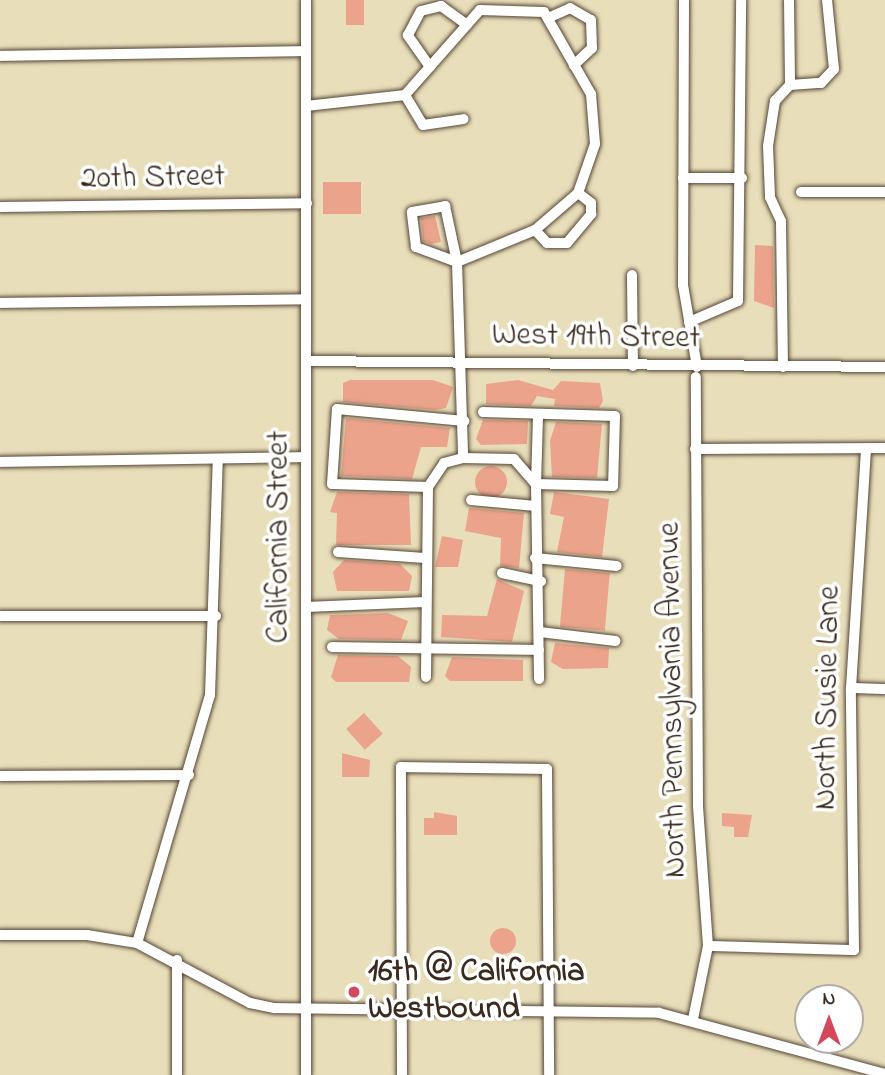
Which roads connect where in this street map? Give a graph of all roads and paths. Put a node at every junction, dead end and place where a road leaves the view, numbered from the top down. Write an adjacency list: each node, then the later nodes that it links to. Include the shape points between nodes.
1 (306, 0): 8 (street, California Street)
2 (684, 0): 16 (street, North Pennsylvania Avenue)
3 (741, 0): 17 (street)
4 (789, 0): 12 (street)
5 (827, 0): 12 (street, via 834,69 821,83)
6 (548, 18): 7 (street, via 544,12 480,10); 10 (street); 10 (street, via 570,8 591,20 592,48)
7 (467, 25): 11 (street); 11 (street, via 441,6 421,11 408,35)
8 (306, 51): 9 (street, via 65,57); 14 (street, California Street)
9 (3, 54)
10 (574, 65): 20 (street, via 591,94 594,144)
11 (430, 67): 13 (street)
12 (790, 85): 32 (street, via 775,101 768,146 770,197 781,221)
13 (405, 95): 14 (street); 15 (street, via 423,125)
14 (306, 106): 21 (street, California Street)
15 (464, 119)
16 (683, 178): 17 (street); 28 (street, North Pennsylvania Avenue)
17 (742, 178): 28 (street, via 738,300 717,315)
18 (802, 192): 19 (street)
19 (885, 192)
20 (578, 193): 23 (street); 23 (street, via 591,203 592,214 567,243 547,243)
21 (307, 203): 22 (street, 20th Street); 26 (street, California Street)
22 (0, 207)
23 (536, 230): 24 (street)
24 (457, 262): 24 (street, via 445,206 412,212 416,247); 30 (street)
25 (632, 275): 31 (street)
26 (306, 299): 27 (street); 29 (street, California Street)
27 (0, 303)
28 (689, 322): 34 (street, North Pennsylvania Avenue)
29 (306, 361): 30 (street, West 19th Street); 41 (street, California Street)
30 (464, 362): 31 (street, West 19th Street); 37 (street)
31 (633, 366): 34 (street, West 19th Street)
32 (783, 367): 33 (street, West 19th Street); 34 (street, West 19th Street)
33 (885, 367)
34 (696, 372): 40 (street, North Pennsylvania Avenue)
35 (482, 412): 36 (street)
36 (538, 416): 45 (street); 45 (street, via 615,416 613,486)
37 (464, 421): 42 (street); 46 (street, via 337,409 332,484)
38 (866, 448): 39 (street); 40 (street); 66 (street, North Susie Lane)
39 (885, 448)
40 (695, 449): 72 (street, North Pennsylvania Avenue, via 698,805)
41 (306, 457): 43 (street); 56 (street, California Street)
42 (463, 458): 45 (street, via 514,459); 46 (street, via 443,463)
43 (218, 459): 44 (street); 58 (street)
44 (0, 462)
45 (536, 484): 48 (street)
46 (428, 487): 50 (street)
47 (471, 500): 48 (street)
48 (536, 506): 51 (street)
49 (338, 552): 50 (street)
50 (425, 558): 55 (street)
51 (535, 558): 52 (street); 54 (street)
52 (617, 566)
53 (502, 573): 54 (street)
54 (541, 581): 59 (street)
55 (425, 602): 56 (street); 61 (street)
56 (306, 607): 74 (street, California Street)
57 (0, 616): 58 (street)
58 (216, 616): 68 (street, via 210,695)
59 (540, 632): 60 (street); 63 (street)
60 (615, 641)
61 (426, 645): 62 (street); 63 (street); 64 (street)
62 (332, 647)
63 (539, 650): 65 (street)
64 (426, 677)
65 (539, 679)
66 (850, 688): 67 (street); 72 (street, North Susie Lane, via 854,950)
67 (885, 689)
68 (189, 775): 69 (street); 71 (street)
69 (0, 776)
70 (0, 935): 71 (street, via 87,935)
71 (138, 943): 73 (street)
72 (708, 946): 77 (street, North Pennsylvania Avenue)
73 (177, 960): 74 (street, via 250,1003); 80 (street)
74 (306, 1009): 75 (street); 81 (street, California Street)
75 (403, 1009): 76 (street); 76 (street, via 401,767 547,769); 82 (street)
76 (550, 1009): 77 (street); 83 (street)
77 (693, 1019): 78 (street)
78 (864, 1073): 79 (street)
79 (885, 1074)
80 (177, 1075)
81 (306, 1075)
82 (402, 1075)
83 (549, 1075)

